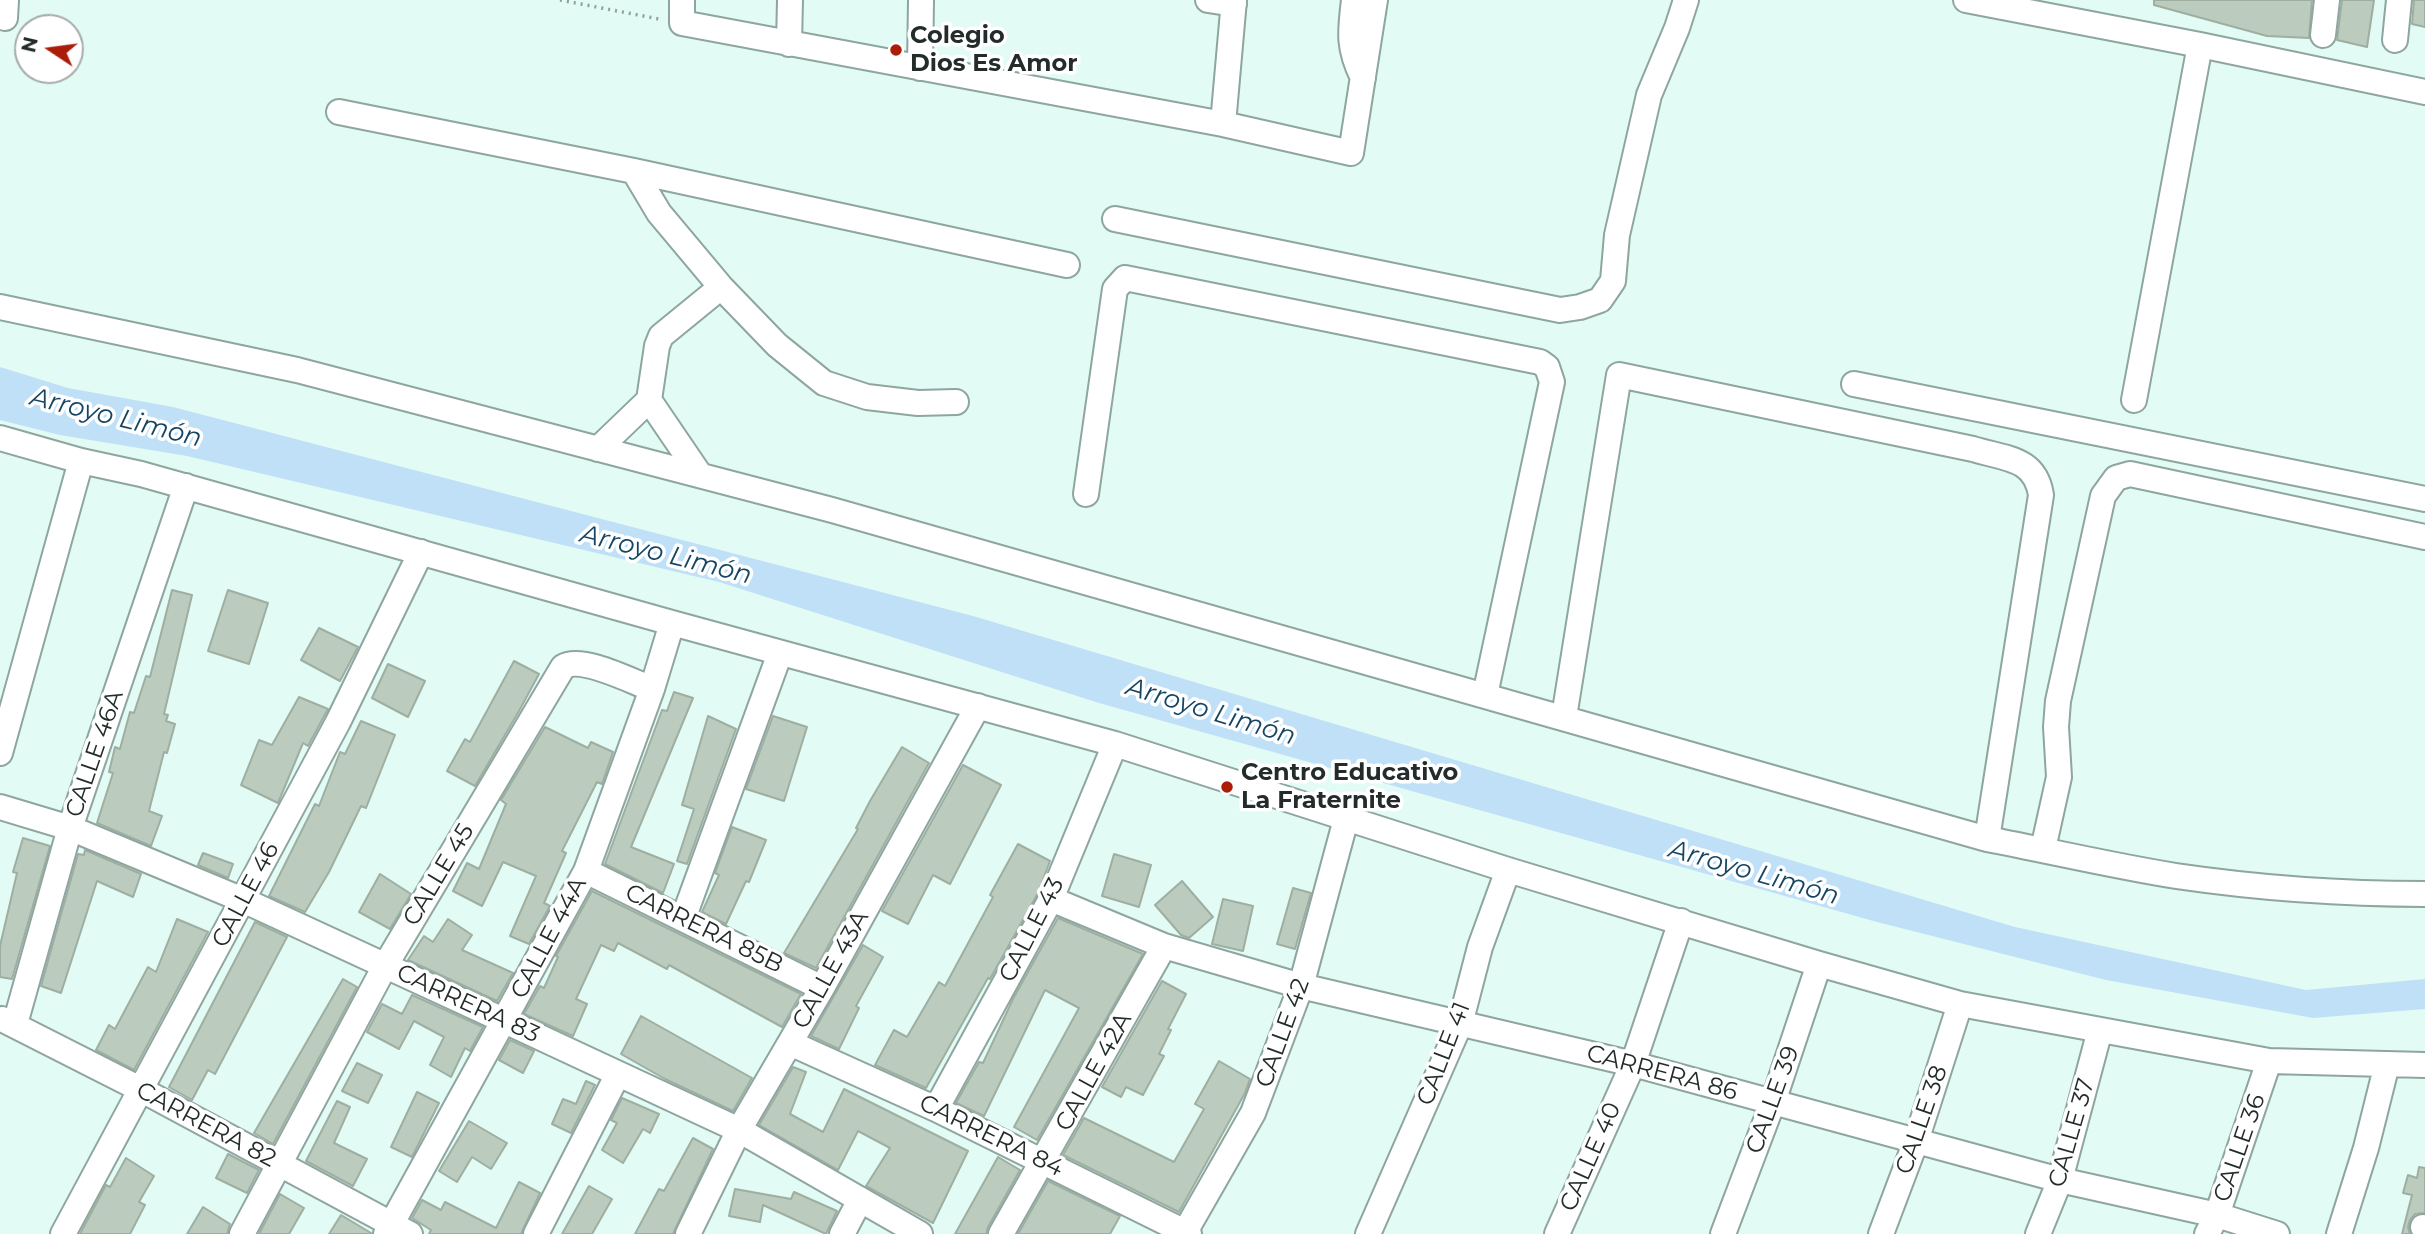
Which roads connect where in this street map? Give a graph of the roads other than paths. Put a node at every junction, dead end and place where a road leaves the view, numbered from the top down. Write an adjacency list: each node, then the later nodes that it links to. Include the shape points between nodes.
1 (790, 0): 14 (street)
2 (921, 0): 16 (street)
3 (1208, 0): 10 (street)
4 (1354, 0): 17 (street, via 1351,46)
5 (1376, 0): 17 (street)
6 (1686, 0): 22 (street, via 1649,95 1618,235 1614,281 1600,300 1560,310)
7 (1966, 0): 15 (street)
8 (2328, 0): 12 (street)
9 (2399, 0): 13 (street)
10 (1234, 2): 20 (street)
11 (682, 11): 14 (street)
12 (2323, 36)
13 (2395, 40)
14 (789, 44): 16 (street)
15 (2200, 45): 18 (street); 28 (street)
16 (919, 68): 20 (street)
17 (1363, 78): 20 (street, via 1351,153)
18 (2425, 92)
19 (340, 112): 21 (street)
20 (1223, 124)
21 (634, 171): 23 (street); 24 (street, via 659,214)
22 (1115, 219)
23 (1067, 265)
24 (721, 287): 27 (street, via 661,336); 29 (street, via 777,345 824,383 867,397)
25 (0, 307): 31 (street, via 297,370)
26 (1854, 384): 36 (street)
27 (649, 400): 31 (street); 33 (street)
28 (2134, 401)
29 (956, 402)
30 (0, 438): 32 (street)
31 (598, 449): 33 (street)
32 (81, 461): 34 (street); 46 (street)
33 (700, 475): 42 (street)
34 (186, 486): 38 (street); 49 (street, CALLE 46A)
35 (1086, 495): 42 (street, via 1115,289 1125,278 1540,362 1548,367 1552,382)
36 (2425, 499)
37 (2425, 537): 51 (street, via 2130,474 2116,478 2103,496 2058,701 2059,777)
38 (421, 552): 39 (street); 55 (street, CALLE 46, via 338,722)
39 (672, 623): 40 (street); 41 (street, CALLE 44A)
40 (780, 653): 43 (street); 57 (street)
41 (652, 689): 52 (street, CALLE 44A); 61 (street, CALLE 45, via 582,663 562,667)
42 (1485, 695): 44 (street)
43 (978, 706): 45 (street); 63 (street, CALLE 43A)
44 (1564, 717): 50 (street); 50 (street, via 1619,375 1973,449 2026,465 2034,472 2041,495)
45 (1115, 744): 48 (street); 56 (street, CALLE 43)
46 (0, 753)
47 (0, 807): 49 (street, CARRERA 83)
48 (1346, 819): 53 (street); 62 (street, CALLE 42)
49 (70, 828): 55 (street, CARRERA 83); 65 (street, CALLE 46A)
50 (1987, 839): 51 (street)
51 (2043, 849): 54 (street, via 2175,876 2311,890)
52 (586, 870): 57 (street, CARRERA 85B); 66 (street, CALLE 44A)
53 (1508, 870): 58 (street); 67 (street, CALLE 41, via 1480,947)
54 (2425, 894)
55 (243, 900): 61 (street, CARRERA 83); 75 (street, CALLE 46)
56 (1051, 900): 59 (street, CARRERA 86); 77 (street, CALLE 43)
57 (683, 919): 63 (street, CARRERA 85B)
58 (1681, 921): 60 (street); 71 (street, CALLE 40)
59 (1164, 946): 62 (street, CARRERA 86); 80 (street, CALLE 42A)
60 (1819, 964): 64 (street); 76 (street, CALLE 39)
61 (385, 966): 66 (street, CARRERA 83); 81 (street, CALLE 45)
62 (1301, 986): 67 (street, CARRERA 86); 86 (street, CALLE 42, via 1253,1113)
63 (822, 988): 69 (street, CALLE 43A)
64 (1960, 1004): 68 (street); 79 (street, CALLE 38)
65 (8, 1021): 75 (street, CARRERA 82)
66 (505, 1021): 74 (street, CARRERA 83); 85 (street, CALLE 44A)
67 (1460, 1024): 71 (street, CARRERA 86); 94 (street, CALLE 41)
68 (2100, 1030): 70 (street); 82 (street, CALLE 37)
69 (790, 1043): 77 (street, CARRERA 84); 78 (street, CALLE 43A)
70 (2269, 1061): 72 (street); 84 (street, CALLE 36)
71 (1633, 1064): 76 (street, CARRERA 86); 95 (street, CALLE 40)
72 (2387, 1065): 73 (street); 100 (street)
73 (2425, 1065)
74 (618, 1074): 78 (street, CARRERA 83); 89 (street)
75 (140, 1089): 81 (street, CARRERA 82); 87 (street, CALLE 46)
76 (1773, 1102): 79 (street, CARRERA 86); 96 (street, CALLE 39)
77 (936, 1109): 80 (street, CARRERA 84)
78 (739, 1130): 83 (street, CARRERA 83); 90 (street, CALLE 43A)
79 (1916, 1141): 82 (street, CARRERA 86); 97 (street, CALLE 38)
80 (1044, 1162): 86 (street, CARRERA 84); 93 (street, CALLE 42A)
81 (280, 1165): 85 (street, CARRERA 82); 88 (street, CALLE 45)
82 (2060, 1180): 84 (street, CARRERA 86); 98 (street, CALLE 37)
83 (860, 1200): 91 (street); 92 (street, CARRERA 83)
84 (2212, 1225): 99 (street, CARRERA 86)
85 (396, 1231)
86 (1187, 1233)
87 (64, 1234)
88 (242, 1234)
89 (536, 1234)
90 (688, 1234)
91 (842, 1234)
92 (920, 1234)
93 (1001, 1234)
94 (1368, 1234)
95 (1557, 1234)
96 (1723, 1234)
97 (1881, 1234)
98 (2038, 1234)
99 (2277, 1234)
100 (2339, 1234)

